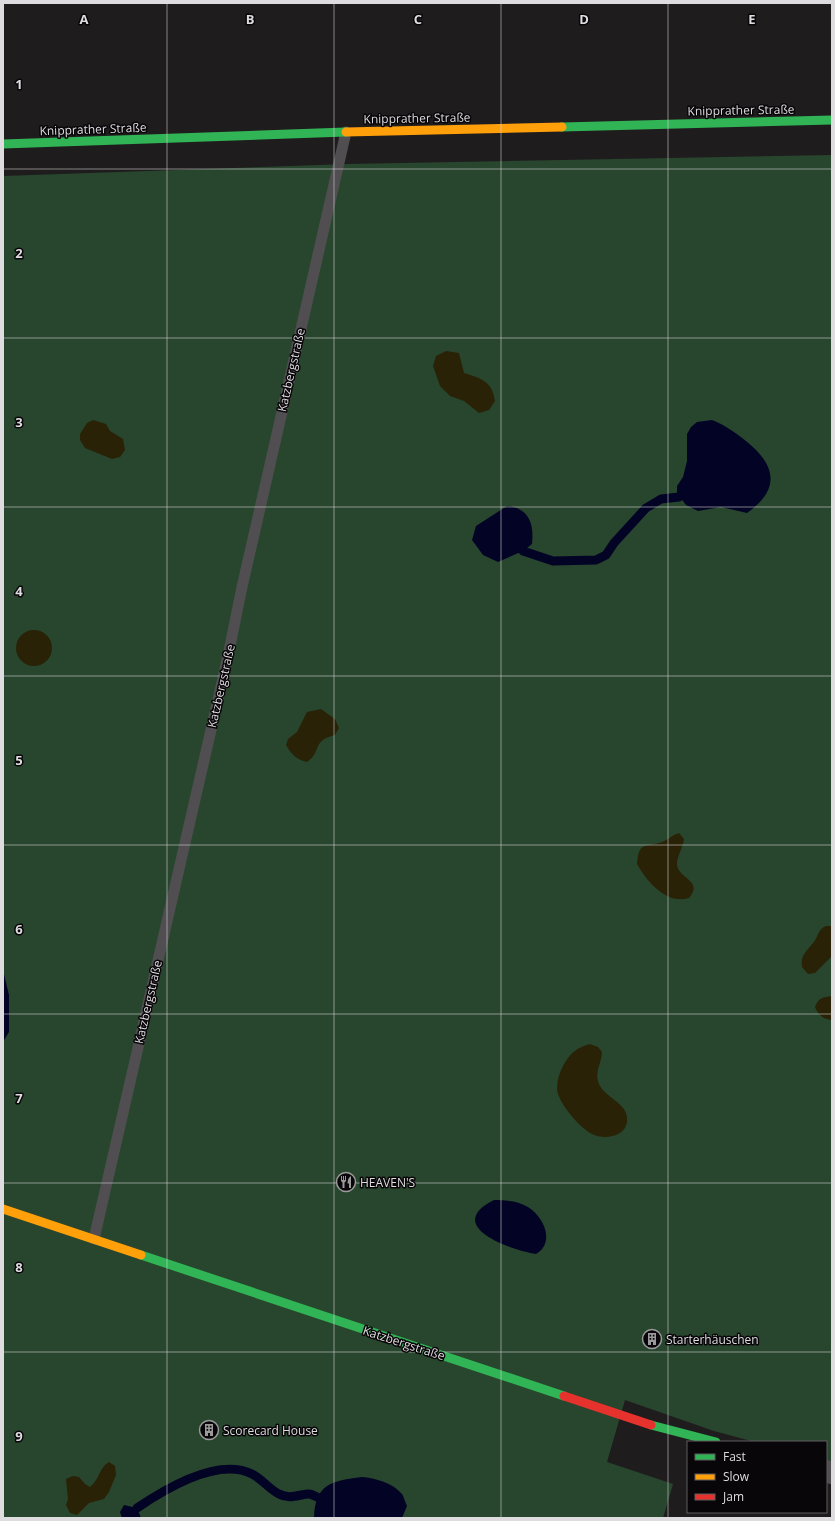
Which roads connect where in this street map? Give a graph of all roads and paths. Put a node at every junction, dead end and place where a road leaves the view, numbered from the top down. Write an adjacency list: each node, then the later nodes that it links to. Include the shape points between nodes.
1 (832, 120): 2 (main road, Knipprather Straße)
2 (346, 132): 3 (main road, Knipprather Straße); 5 (lane, Katzbergstraße)
3 (3, 144)
4 (3, 1209): 5 (main road, Katzbergstraße)
5 (94, 1240): 6 (main road, Katzbergstraße, via 649,1424)
6 (712, 1441)

